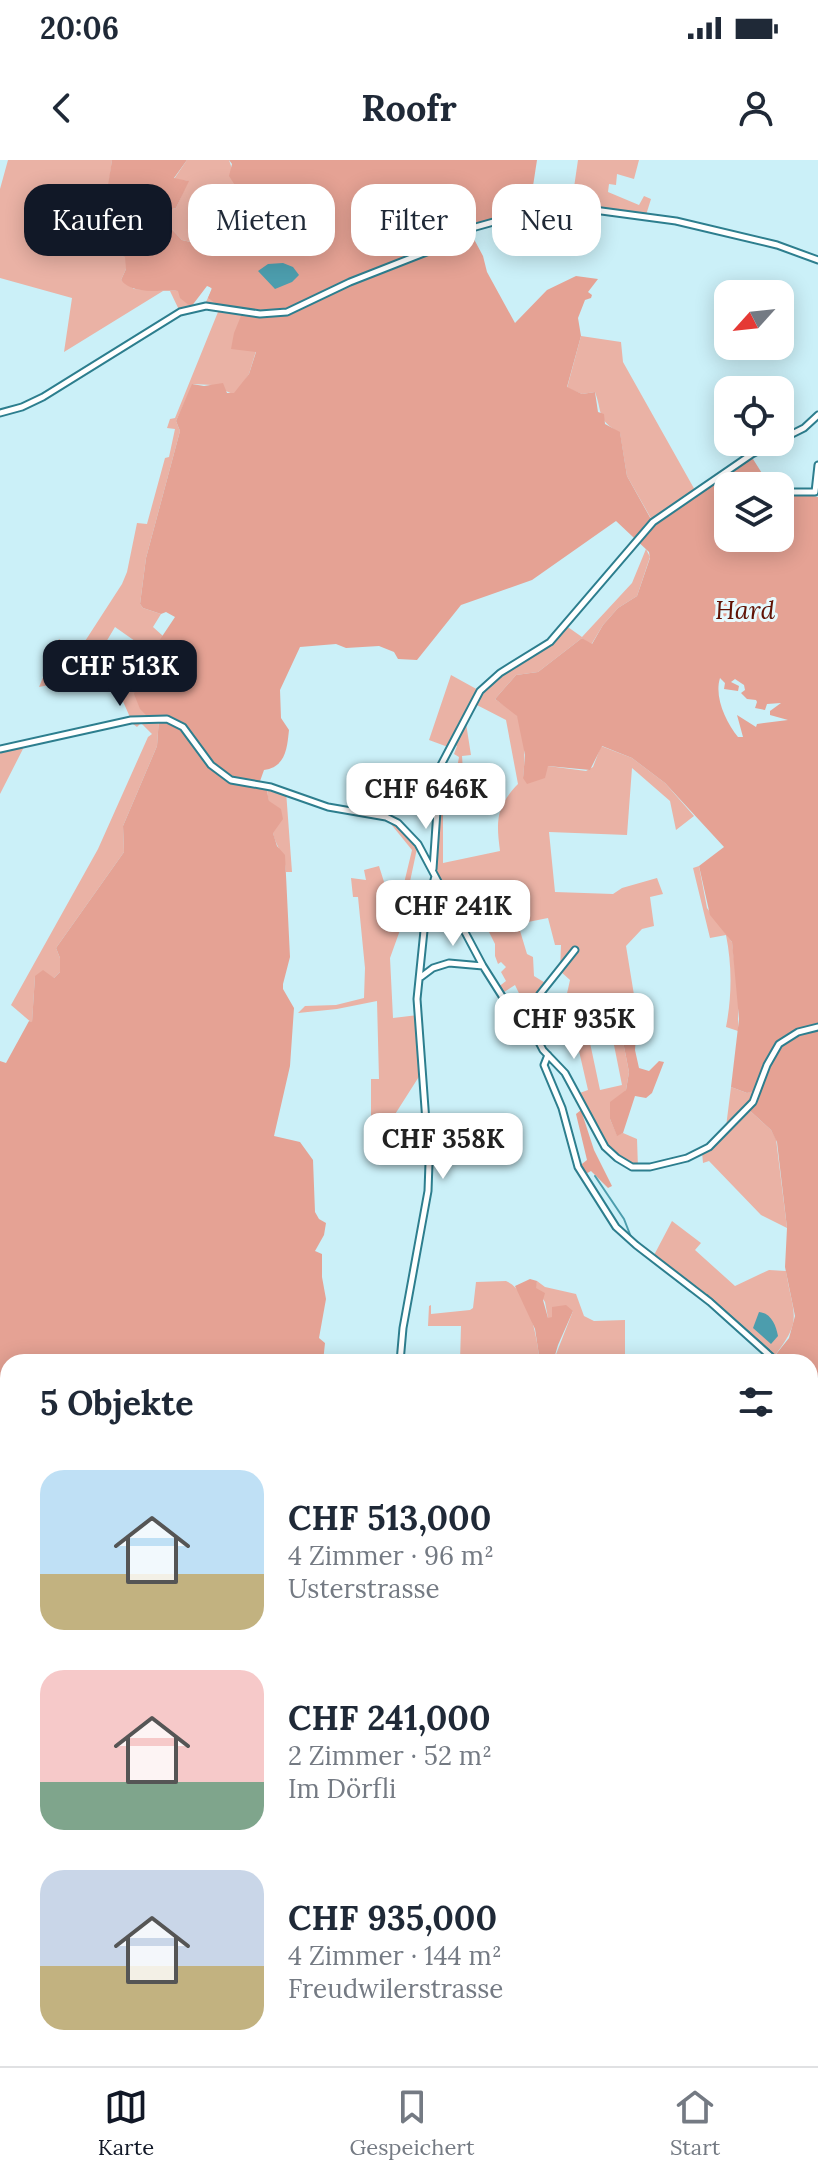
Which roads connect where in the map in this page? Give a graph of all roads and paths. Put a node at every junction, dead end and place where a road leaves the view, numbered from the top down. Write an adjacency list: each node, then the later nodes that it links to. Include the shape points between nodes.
1 (818, 260): 2 (street, via 683,222 582,209 531,213 463,232 287,312 206,306 180,312 43,397)
2 (0, 413)
3 (817, 419): 4 (street)
4 (794, 432)
5 (749, 456): 9 (street, via 653,522 550,642 480,691 440,767)
6 (818, 465): 7 (street, via 815,492)
7 (794, 492)
8 (0, 749): 9 (street, via 131,720 172,721 225,777 391,819 414,838)
9 (434, 872): 11 (street); 12 (street)
10 (575, 950): 15 (street)
11 (422, 963): 13 (street); 14 (street)
12 (483, 966): 13 (street, via 454,962); 15 (street, via 510,1007)
13 (433, 968): 14 (street)
14 (421, 977): 18 (street, via 418,1006 429,1177)
15 (526, 1019): 17 (street)
16 (818, 1027): 17 (street, via 779,1044 753,1102 709,1147 645,1168 627,1165 611,1154 565,1073)
17 (548, 1055): 19 (street, via 544,1065 578,1167 606,1214 627,1238 698,1291)
18 (401, 1354)
19 (768, 1354)

